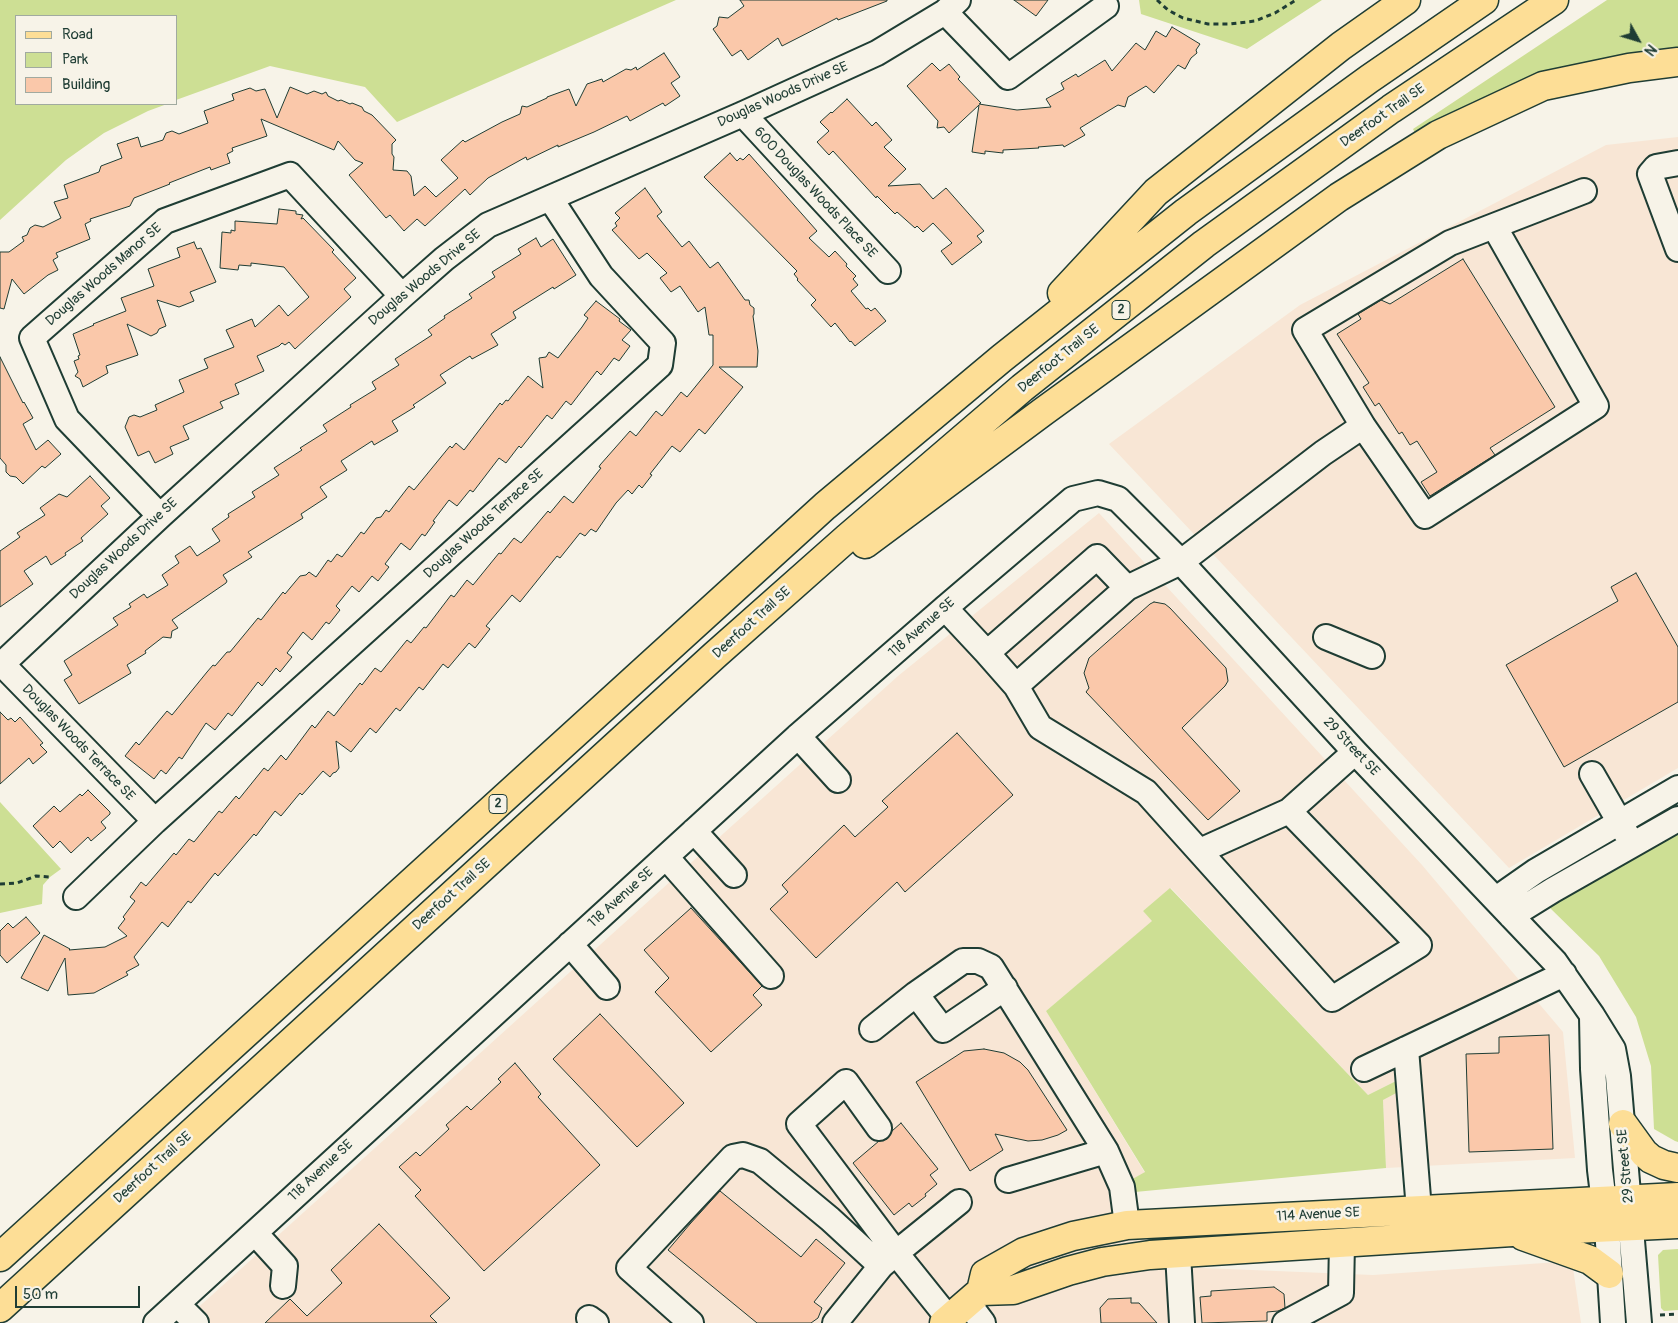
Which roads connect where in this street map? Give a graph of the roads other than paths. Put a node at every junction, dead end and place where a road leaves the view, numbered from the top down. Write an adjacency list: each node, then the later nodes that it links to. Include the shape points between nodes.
1 (1406, 0): 15 (main road, via 1341,46 1156,192)
2 (1484, 0): 15 (main road, 2, via 1369,78 1186,212)
3 (1554, 0): 24 (main road, Deerfoot Trail SE / 2, via 1391,109 1204,244 1022,388)
4 (951, 6): 5 (street, via 1008,77); 7 (street, Douglas Woods Drive SE, via 877,53)
5 (1106, 6)
6 (1678, 62): 24 (main road, via 1629,68 1543,86 1438,135 1340,196)
7 (743, 114): 10 (street, Douglas Woods Drive SE); 13 (street, 600 Douglas Woods Place SE)
8 (1678, 163): 12 (street, via 1656,167 1650,174)
9 (1584, 191): 11 (street)
10 (550, 198): 14 (street, Douglas Woods Drive SE, via 488,224); 36 (street, Douglas Woods Terrace SE, via 601,276 663,343 660,365)
11 (1494, 226): 16 (street, via 1450,243 1305,330); 16 (street, via 1596,406 1425,516)
12 (1678, 249)
13 (888, 271)
14 (402, 296): 18 (street, Douglas Woods Drive SE); 18 (street, Douglas Woods Manor SE, via 290,175 165,221 32,338 68,419)
15 (1002, 358): 71 (main road, 2, via 825,506)
16 (1363, 426): 19 (street)
17 (1098, 493): 19 (street, 29 Street SE, via 1118,499); 21 (street, 118 Avenue SE, via 1073,499)
18 (160, 516): 26 (street, Douglas Woods Drive SE)
19 (1181, 562): 20 (street); 29 (street, 29 Street SE)
20 (1127, 588): 23 (street, via 1097,557); 27 (street)
21 (945, 608): 23 (street); 28 (street, 118 Avenue SE)
22 (1326, 637): 25 (street)
23 (987, 653): 27 (street)
24 (715, 655): 76 (main road, Deerfoot Trail SE / 2)
25 (1372, 656)
26 (1, 664): 36 (street, Douglas Woods Terrace SE)
27 (1016, 686): 39 (street, via 1040,727 1146,792)
28 (798, 736): 31 (street); 37 (street, 118 Avenue SE)
29 (1355, 752): 33 (street); 43 (street, 29 Street SE)
30 (1592, 774): 35 (street)
31 (838, 780)
32 (1678, 788): 35 (street)
33 (1289, 811): 39 (street); 39 (street, via 1419,945 1332,999)
34 (1678, 819): 38 (street)
35 (1620, 820): 38 (street); 43 (street)
36 (155, 821): 42 (street, Douglas Woods Terrace SE)
37 (694, 831): 40 (street, 118 Avenue SE); 41 (street)
38 (1632, 845): 44 (street)
39 (1200, 851)
40 (666, 857): 45 (street, 118 Avenue SE); 47 (street)
41 (734, 875)
42 (76, 897)
43 (1496, 898): 44 (street, 29 Street SE)
44 (1512, 916): 46 (street, 29 Street SE)
45 (570, 944): 48 (street); 68 (street, 118 Avenue SE)
46 (1564, 974): 51 (street, 29 Street SE); 53 (street)
47 (771, 976)
48 (607, 987)
49 (1005, 988): 50 (street, via 991,967 978,961 963,961); 50 (street, via 943,1030); 57 (street)
50 (916, 994): 52 (street)
51 (1592, 1015): 55 (street, 29 Street SE, via 1613,1049); 64 (street, 29 Street SE, via 1593,1069)
52 (872, 1029)
53 (1406, 1048): 54 (street); 63 (street)
54 (1364, 1068)
55 (1623, 1124): 58 (main road, via 1651,1159); 61 (street, 29 Street SE)
56 (879, 1128): 72 (street, via 846,1082 799,1124)
57 (1106, 1151): 59 (street); 66 (street, via 1122,1187)
58 (1678, 1168)
59 (1008, 1180)
60 (1678, 1197): 61 (main road, 114 Avenue SE)
61 (1629, 1200): 64 (main road, 114 Avenue SE)
62 (959, 1202): 72 (street)
63 (1419, 1210): 64 (main road, 114 Avenue SE); 66 (main road, 114 Avenue SE)
64 (1614, 1218): 65 (main road, 114 Avenue SE); 67 (main road, 114 Avenue SE); 74 (street, 29 Street SE); 78 (street, 29 Street SE)
65 (1678, 1224)
66 (1127, 1225): 77 (main road, 114 Avenue SE, via 1074,1236 1024,1252 985,1274)
67 (1512, 1232): 69 (main road, 114 Avenue SE); 74 (main road, via 1590,1260)
68 (255, 1233): 73 (street); 75 (street, 118 Avenue SE)
69 (1342, 1243): 70 (main road, 114 Avenue SE); 84 (street, via 1341,1293)
70 (1178, 1254): 77 (main road, 114 Avenue SE, via 1102,1262 1068,1271 1013,1290); 83 (street)
71 (0, 1257)
72 (888, 1259): 77 (street); 81 (street, via 830,1219 760,1161 743,1155 733,1157 629,1268); 82 (street)
73 (291, 1273)
74 (1609, 1274): 85 (street, 29 Street SE)
75 (177, 1304): 79 (street, 118 Avenue SE); 80 (street)
76 (0, 1308)
77 (965, 1312)
78 (1650, 1319)
79 (156, 1323)
80 (196, 1323)
81 (691, 1323)
82 (835, 1323)
83 (1182, 1323)
84 (1285, 1323)
85 (1613, 1323)

